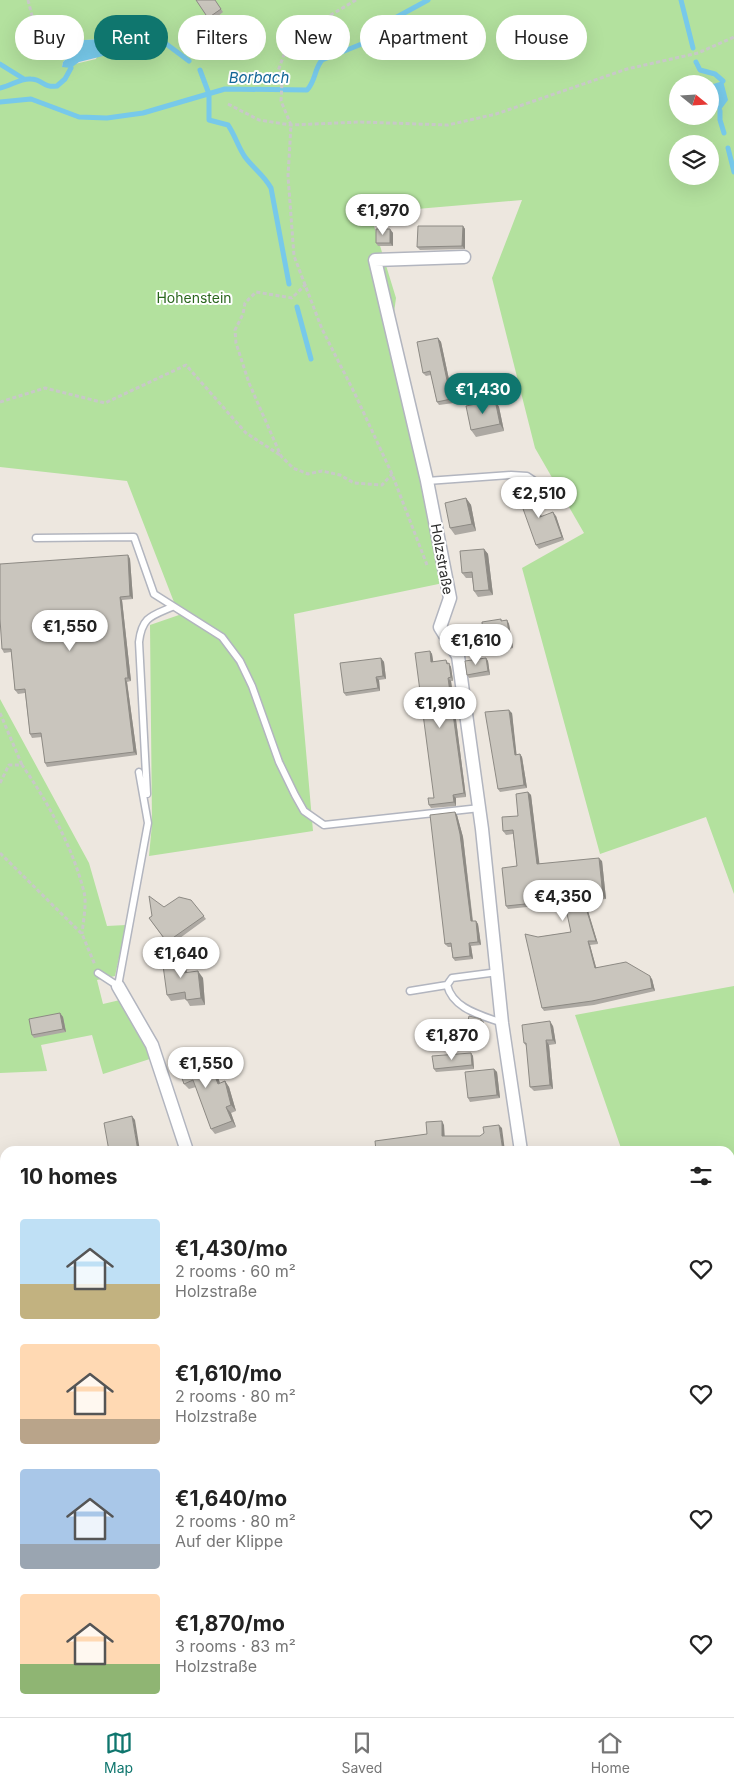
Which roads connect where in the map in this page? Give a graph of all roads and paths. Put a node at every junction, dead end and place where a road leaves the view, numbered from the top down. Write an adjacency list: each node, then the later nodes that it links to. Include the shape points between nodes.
1 (28, 0): 3 (path)
2 (356, 0): 6 (path, via 297,35 285,52 278,71 282,83 281,101)
3 (32, 15)
4 (734, 37): 6 (path, via 698,53 627,69 466,122 448,125 360,122)
5 (228, 104): 6 (path, via 259,120)
6 (291, 126): 8 (path, via 288,176 294,256)
7 (464, 258): 12 (street, Holzstraße, via 375,260)
8 (306, 284): 10 (path, via 292,298 256,292 245,303 236,330 236,343 250,383); 11 (path, via 322,329)
9 (0, 402): 10 (path, via 45,388 105,403 186,365 246,433)
10 (281, 456): 11 (path, via 293,468 308,474 322,471 366,486 382,484)
11 (392, 474): 15 (path)
12 (428, 481): 13 (lane, via 511,474 527,476); 21 (street, Holzstraße, via 450,598 440,627 458,656)
13 (551, 492)
14 (36, 538): 16 (lane, via 134,537 154,594)
15 (429, 568)
16 (172, 607): 21 (lane, via 222,637 240,661 295,795 304,811 324,825); 22 (lane, via 148,617 141,628 139,642)
17 (0, 713): 18 (path)
18 (22, 765): 20 (path, via 9,765); 24 (path, via 72,859 85,894)
19 (139, 772): 22 (lane)
20 (0, 783)
21 (480, 808): 25 (street, Holzstraße)
22 (148, 823): 28 (lane)
23 (0, 853): 24 (path)
24 (82, 934): 26 (path)
25 (498, 972): 27 (lane, via 452,978); 30 (street, Holzstraße)
26 (98, 973): 28 (lane)
27 (447, 985): 29 (lane); 30 (lane, via 453,999 466,1009)
28 (118, 986): 31 (street, via 152,1045)
29 (410, 991)
30 (502, 1023): 32 (street, Holzstraße)
31 (184, 1146)
32 (520, 1146)

